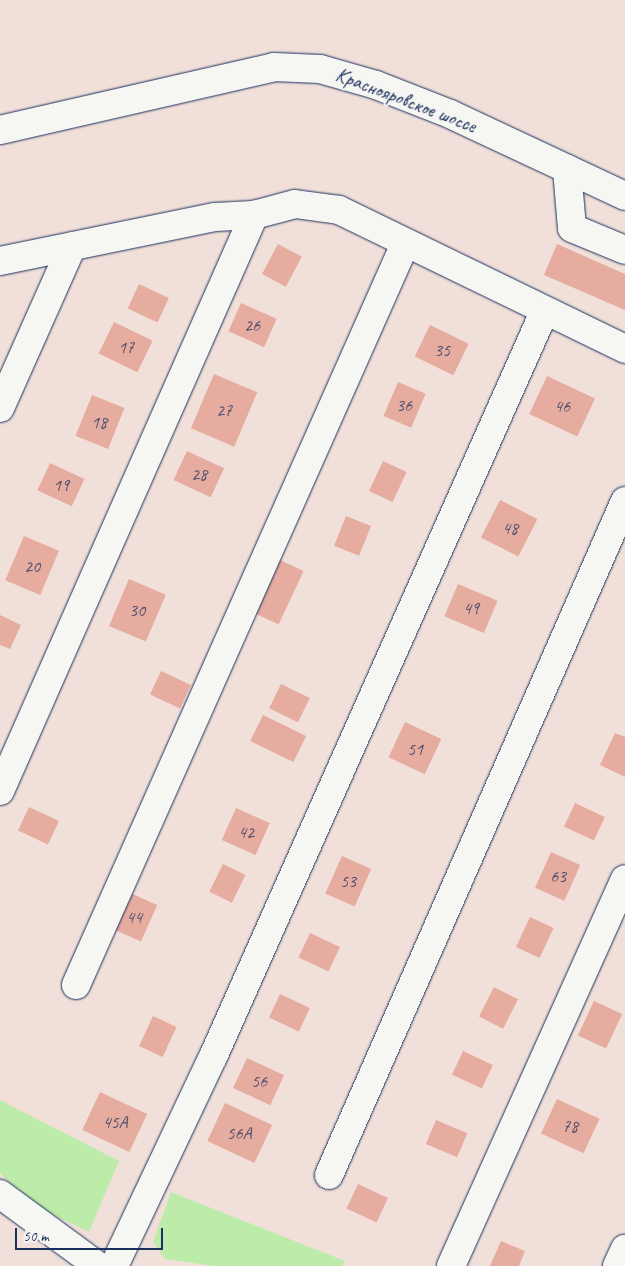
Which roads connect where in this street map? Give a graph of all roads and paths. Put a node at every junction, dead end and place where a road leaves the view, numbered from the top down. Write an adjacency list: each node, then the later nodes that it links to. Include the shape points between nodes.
1 (0, 130): 2 (street, Краснояровское шоссе, via 274,67 320,69 376,85 450,114)
2 (567, 169): 3 (street, Краснояровское шоссе); 7 (street, via 572,228)
3 (625, 196)
4 (254, 215): 5 (street, via 296,204 339,210); 6 (street, via 215,217); 13 (street)
5 (405, 244): 9 (street); 15 (street)
6 (72, 246): 8 (street); 11 (street)
7 (625, 250)
8 (0, 261)
9 (544, 312): 10 (street); 20 (street, via 213,1057)
10 (625, 349)
11 (0, 408)
12 (625, 501): 16 (street)
13 (0, 791)
14 (625, 879): 21 (street)
15 (76, 985)
16 (329, 1174)
17 (0, 1194): 19 (street)
18 (625, 1249): 22 (street)
19 (98, 1266)
20 (114, 1266)
21 (451, 1266)
22 (618, 1266)

